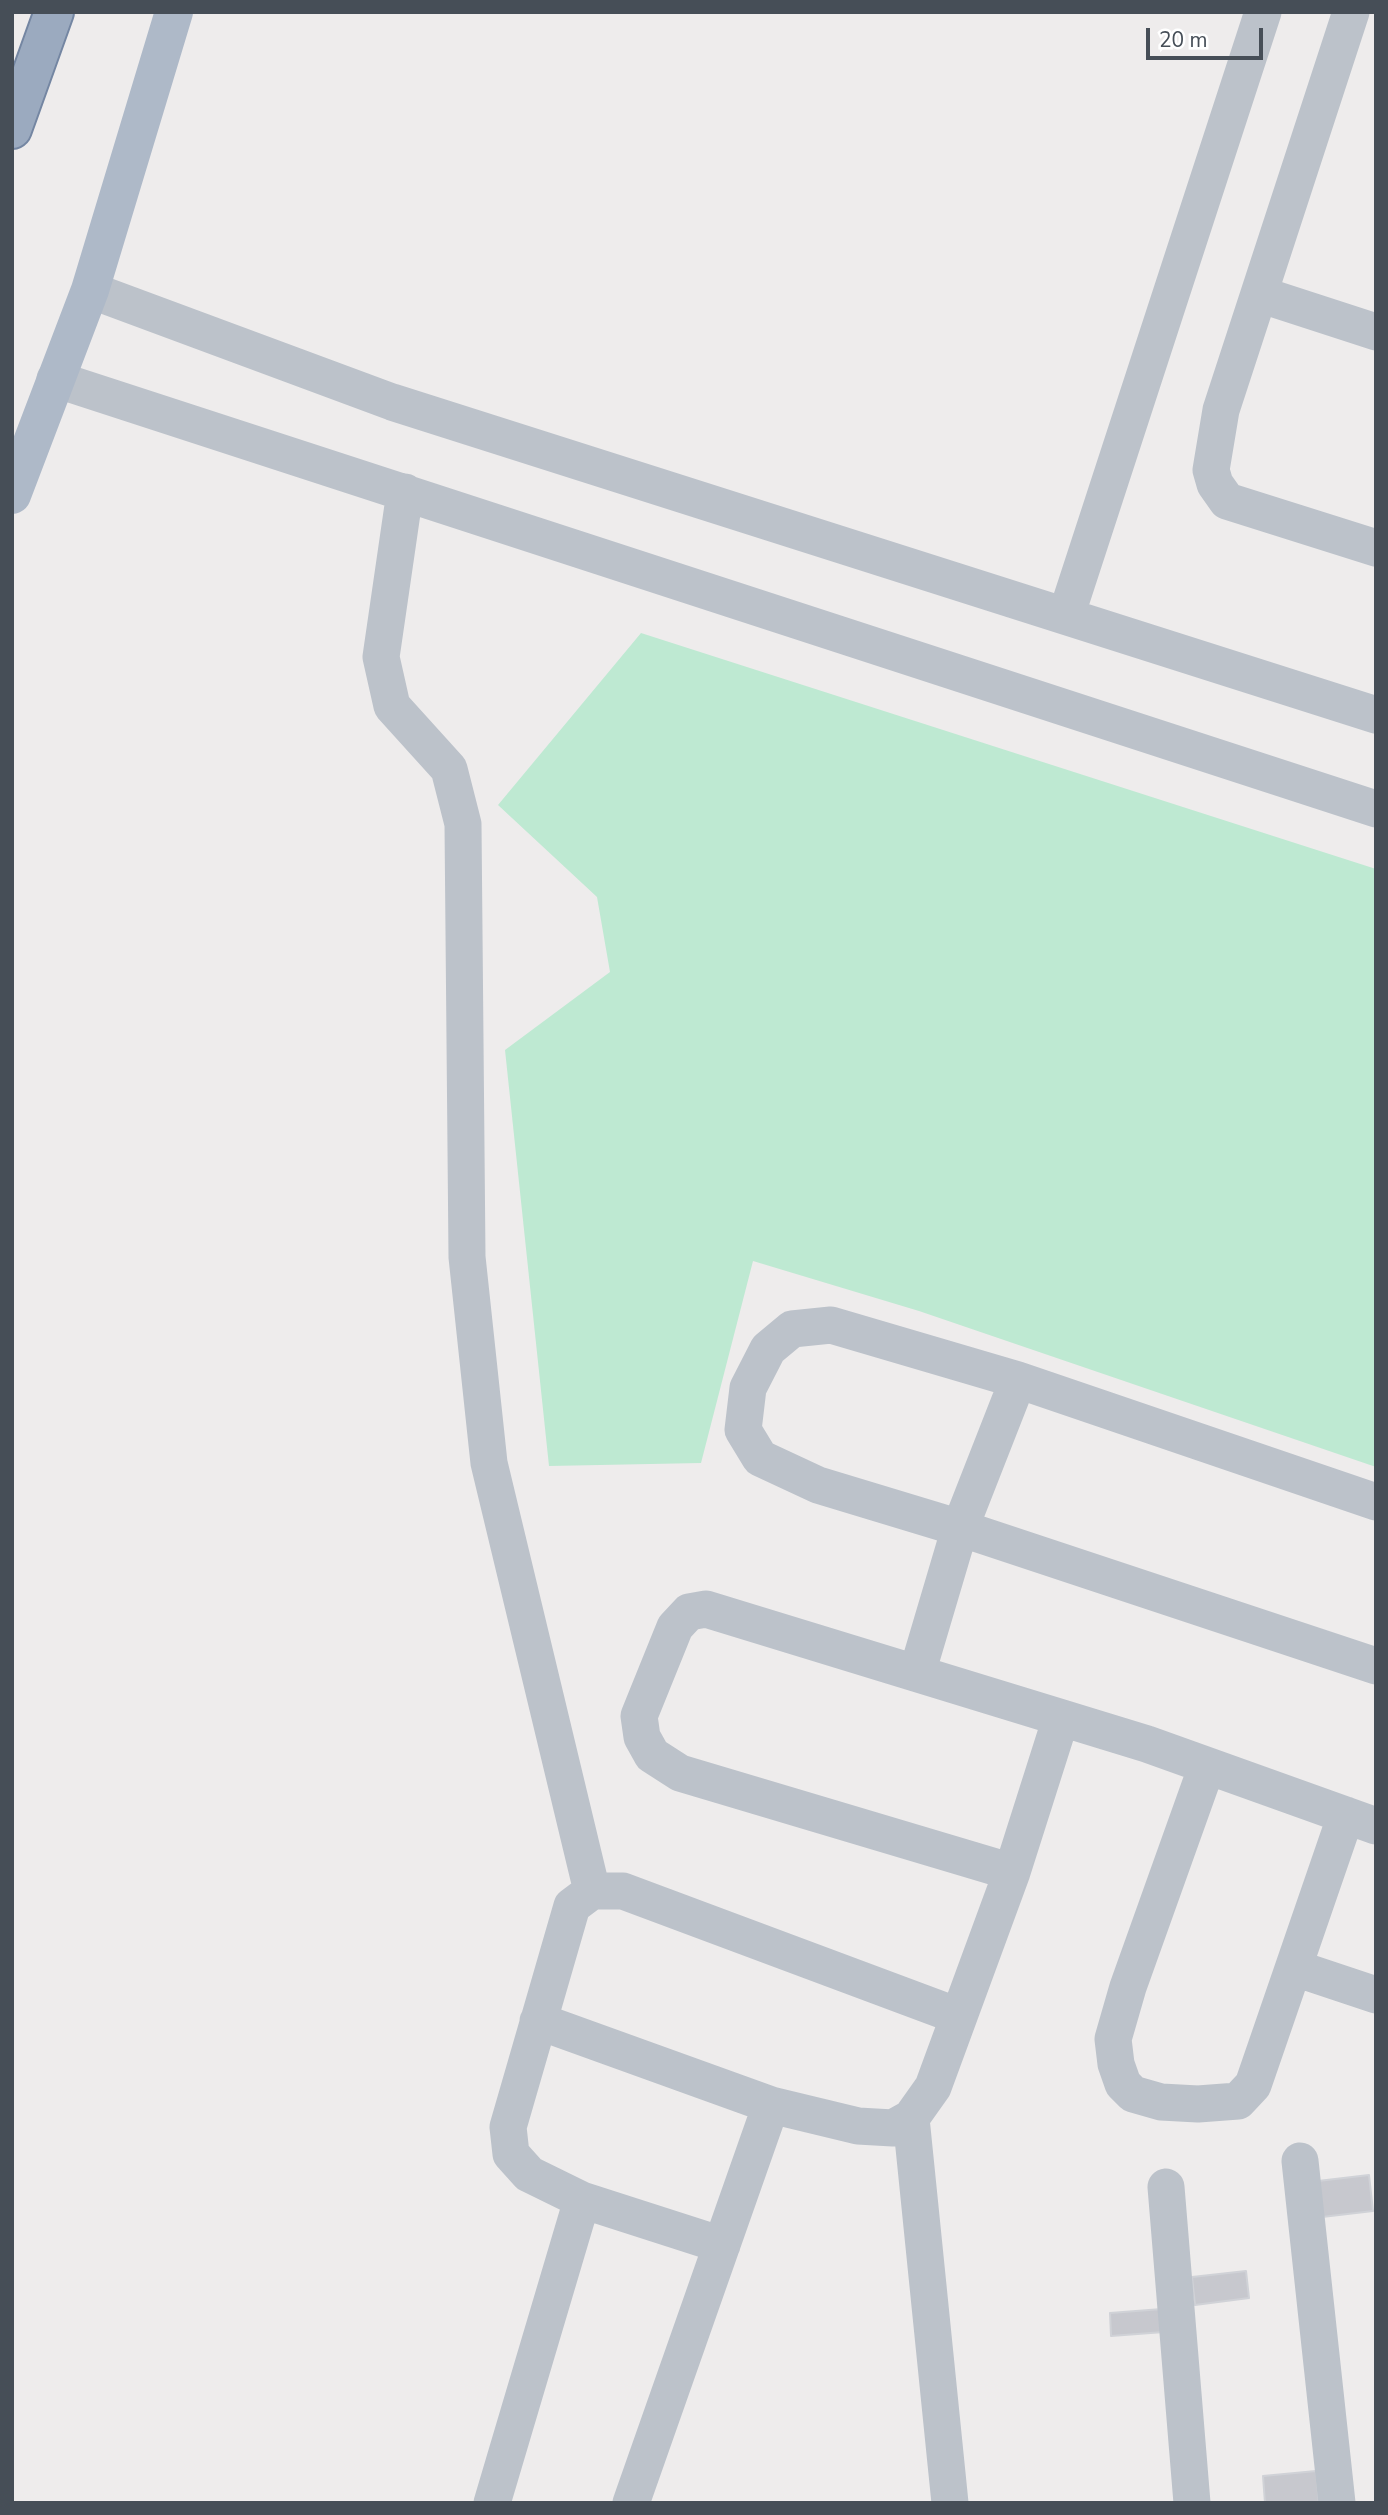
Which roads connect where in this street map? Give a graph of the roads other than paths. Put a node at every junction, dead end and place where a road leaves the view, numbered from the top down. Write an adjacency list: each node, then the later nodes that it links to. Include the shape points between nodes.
1 (54, 12): 5 (highway)
2 (174, 12): 6 (main road)
3 (1263, 12): 13 (street)
4 (1351, 12): 7 (street)
5 (12, 129)
6 (90, 290): 9 (main road); 13 (street, via 392,402)
7 (1259, 294): 8 (street); 12 (street, via 1221,410 1212,450 1215,484 1227,501)
8 (1376, 332)
9 (55, 379): 10 (street); 11 (main road)
10 (405, 492): 15 (street); 25 (street, via 381,657 391,706 449,769 463,824 467,1257 489,1464)
11 (12, 495)
12 (1376, 548)
13 (1066, 616): 14 (street)
14 (1376, 715)
15 (1376, 809)
16 (1018, 1380): 17 (street); 18 (street); 18 (street, via 831,1325 792,1329 768,1349 748,1388 743,1430 760,1458 818,1485)
17 (1376, 1502)
18 (960, 1528): 19 (street); 20 (street)
19 (1376, 1666)
20 (917, 1673): 21 (street); 24 (street, via 706,1609 690,1612 676,1627 639,1716 642,1737 652,1755 680,1773)
21 (1061, 1718): 22 (street); 24 (street)
22 (1207, 1766): 23 (street); 26 (street, via 1113,2039 1123,2084 1133,2094 1161,2102 1238,2101 1261,2068)
23 (1361, 1820): 26 (street)
24 (1012, 1872): 28 (street)
25 (592, 1891): 28 (street, via 623,1891); 29 (street, via 572,1906)
26 (1295, 1968): 27 (street)
27 (1376, 1995)
28 (958, 2016): 31 (street, via 933,2087)
29 (538, 2021): 30 (street); 34 (street, via 508,2127 512,2154 528,2174)
30 (771, 2105): 31 (street, via 858,2126 893,2128); 35 (street)
31 (911, 2118): 38 (street)
32 (1300, 2161): 40 (street)
33 (1166, 2188): 39 (street)
34 (582, 2200): 35 (street); 36 (street)
35 (722, 2245): 37 (street)
36 (492, 2503)
37 (631, 2503)
38 (950, 2503)
39 (1192, 2503)
40 (1337, 2503)

